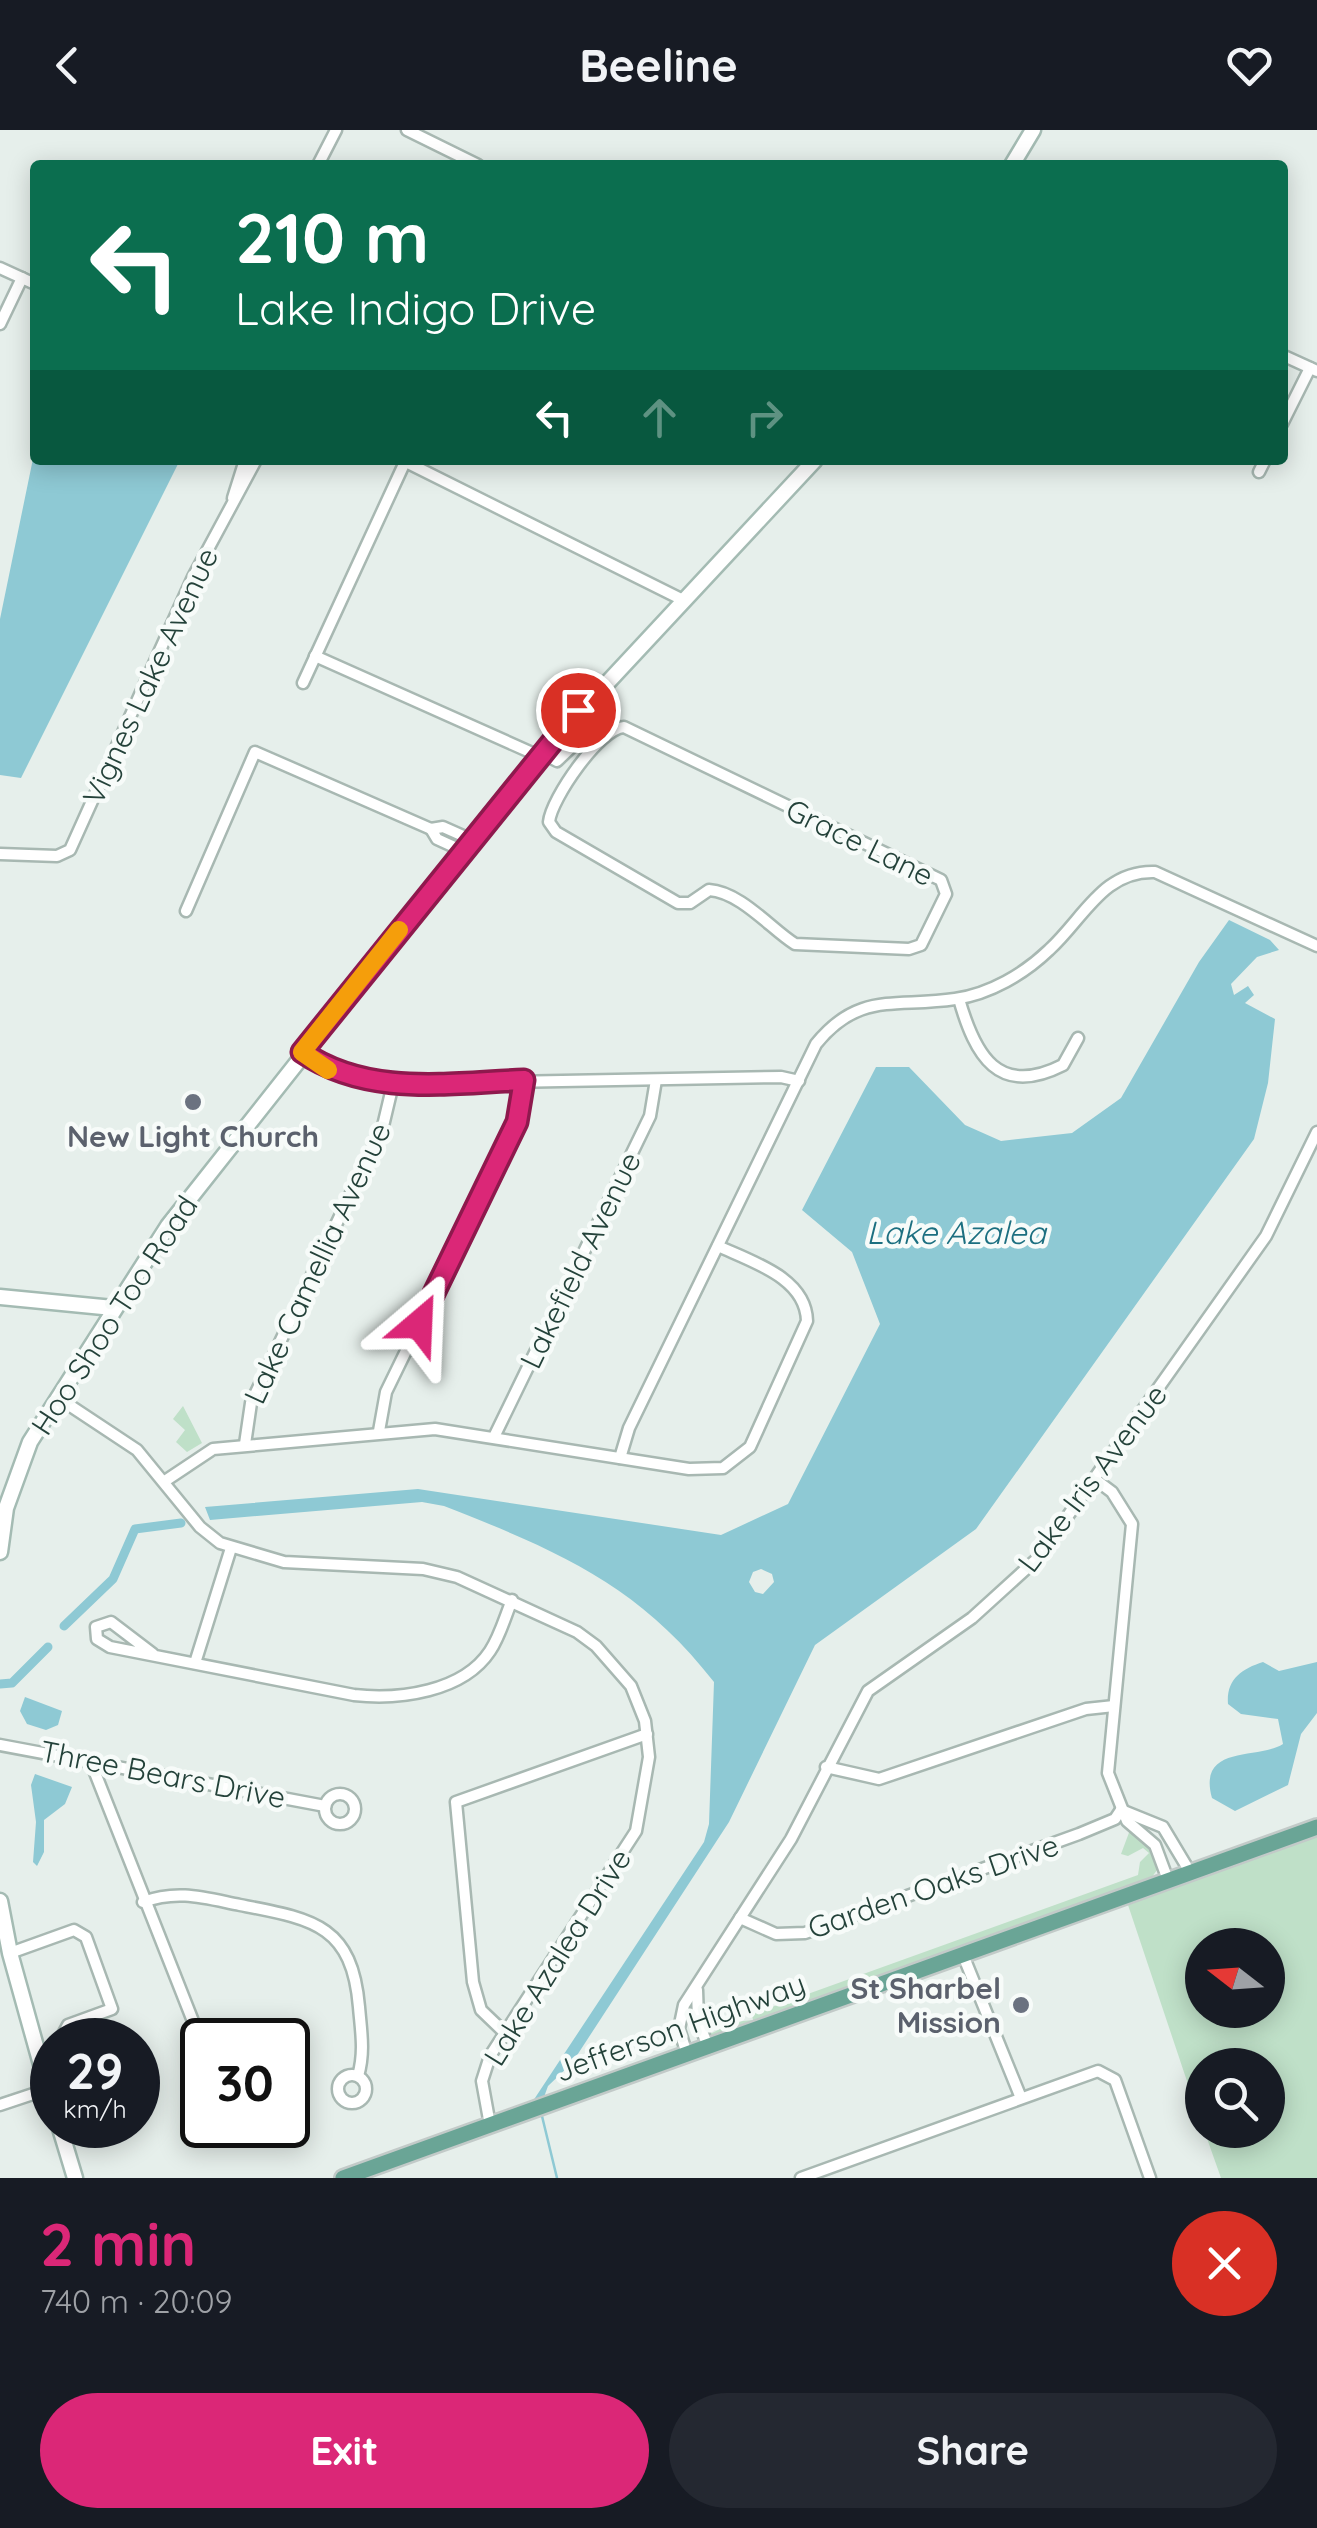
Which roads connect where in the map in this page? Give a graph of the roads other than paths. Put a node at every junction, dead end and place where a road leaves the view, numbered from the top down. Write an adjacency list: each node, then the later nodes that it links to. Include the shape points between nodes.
1 (336, 130): 4 (street)
2 (408, 130): 5 (street)
3 (1032, 130): 6 (street)
4 (321, 160)
5 (468, 160)
6 (1015, 160)
7 (0, 268): 8 (street)
8 (22, 278): 9 (street); 10 (street)
9 (30, 282)
10 (0, 324)
11 (1288, 358): 12 (street)
12 (1314, 369): 13 (street)
13 (1288, 414)
14 (243, 465): 21 (street, Vignes Lake Avenue)
15 (253, 465): 21 (street, Vignes Lake Avenue)
16 (401, 465): 23 (street)
17 (411, 465): 22 (street)
18 (809, 465): 22 (street, Hoo Shoo Too Road)
19 (1262, 465): 20 (street)
20 (1259, 472)
21 (233, 499): 30 (street, Vignes Lake Avenue, via 66,854)
22 (681, 599): 25 (street, Hoo Shoo Too Road)
23 (316, 656): 24 (street); 28 (street)
24 (303, 684)
25 (564, 728): 26 (street); 28 (street, Hoo Shoo Too Road)
26 (578, 740): 27 (street); 28 (street, via 557,761)
27 (591, 751): 27 (street, Grace Lane, via 610,730 624,727 941,880 946,894 923,942 909,949 800,944 718,891 675,902 551,826 552,808)
28 (540, 754): 29 (street, Hoo Shoo Too Road)
29 (466, 845): 31 (street, via 443,828 431,829 254,752); 35 (street, Hoo Shoo Too Road)
30 (0, 854)
31 (186, 911)
32 (1317, 946): 33 (street, via 1155,872 1130,872 1026,970)
33 (959, 999): 34 (street, via 980,1054 996,1070 1020,1078 1062,1064); 38 (street, via 846,1013 816,1044)
34 (1078, 1038)
35 (302, 1052): 39 (street, via 330,1072); 43 (street, Hoo Shoo Too Road, via 168,1226)
36 (524, 1080): 37 (street); 39 (street); 45 (street, via 517,1122 386,1392)
37 (656, 1080): 38 (street); 46 (street, Lakefield Avenue, via 650,1116)
38 (799, 1081): 41 (street)
39 (393, 1084): 47 (street, Lake Camellia Avenue, via 383,1126 251,1402)
40 (1317, 1132): 49 (street, Lake Iris Avenue, via 1266,1236)
41 (718, 1246): 48 (street); 48 (street, via 798,1290 806,1304 802,1337 750,1448 738,1460 710,1471)
42 (0, 1296): 43 (street)
43 (114, 1308): 44 (street, Hoo Shoo Too Road)
44 (56, 1397): 50 (street, Lake Azalea Drive, via 117,1434); 52 (street, Hoo Shoo Too Road, via 15,1478)
45 (378, 1431): 46 (street); 47 (street)
46 (494, 1437): 48 (street)
47 (244, 1444): 50 (street, via 198,1456)
48 (620, 1458)
49 (1096, 1480): 56 (street, via 1132,1524); 60 (street, Lake Iris Avenue, via 1038,1558 972,1618 868,1692)
50 (165, 1481): 51 (street, Lake Azalea Drive, via 200,1527)
51 (232, 1548): 53 (street, Lake Azalea Drive, via 284,1562 423,1569); 55 (street)
52 (0, 1552)
53 (512, 1600): 55 (street, via 478,1665 417,1692 354,1695); 57 (street, Lake Azalea Drive, via 563,1624 606,1655 636,1696)
54 (153, 1654): 54 (street, via 105,1646 96,1627 112,1622); 55 (street)
55 (195, 1663)
56 (1114, 1706): 60 (street, via 1070,1714 879,1779); 62 (street, via 1108,1774)
57 (647, 1734): 75 (street, Lake Azalea Drive, via 647,1782 636,1831); 75 (street, via 456,1802 473,1982 481,2010)
58 (0, 1745): 59 (street, Three Bears Drive)
59 (90, 1760): 61 (street, Three Bears Drive); 67 (street)
60 (826, 1767): 68 (street, Lake Iris Avenue, via 791,1839)
61 (325, 1806)
62 (1122, 1810): 64 (street, via 1163,1827); 65 (street, via 1155,1846); 68 (street, Garden Oaks Drive, via 1080,1834 805,1933 776,1934)
63 (1317, 1826): 64 (main road, Jefferson Highway)
64 (1190, 1872): 65 (main road, Jefferson Highway)
65 (1168, 1880): 70 (main road, Jefferson Highway)
66 (0, 1901): 69 (street)
67 (143, 1902): 73 (street); 78 (street, via 178,1892 300,1917 336,1938 357,1977 364,2057)
68 (740, 1918): 71 (street, Lake Iris Avenue)
69 (5, 1944): 72 (street, via 74,1930 86,1937 112,2009); 74 (street)
70 (963, 1954): 76 (main road, Jefferson Highway); 79 (street)
71 (698, 1986): 76 (street, via 695,2007); 77 (street, Lake Iris Avenue, via 679,2021)
72 (87, 2018)
73 (191, 2018)
74 (30, 2028)
75 (504, 2032): 82 (street, Lake Azalea Drive, via 482,2080)
76 (708, 2046): 77 (main road, Jefferson Highway)
77 (687, 2054): 82 (main road, Jefferson Highway)
78 (358, 2076)
79 (1021, 2098): 87 (street); 88 (street, via 1108,2073)
80 (30, 2100): 81 (street)
81 (0, 2105)
82 (490, 2125): 84 (main road, Jefferson Highway)
83 (65, 2148): 85 (street)
84 (370, 2173): 86 (main road, Jefferson Highway)
85 (75, 2178)
86 (344, 2178)
87 (801, 2178)
88 (1150, 2178)

